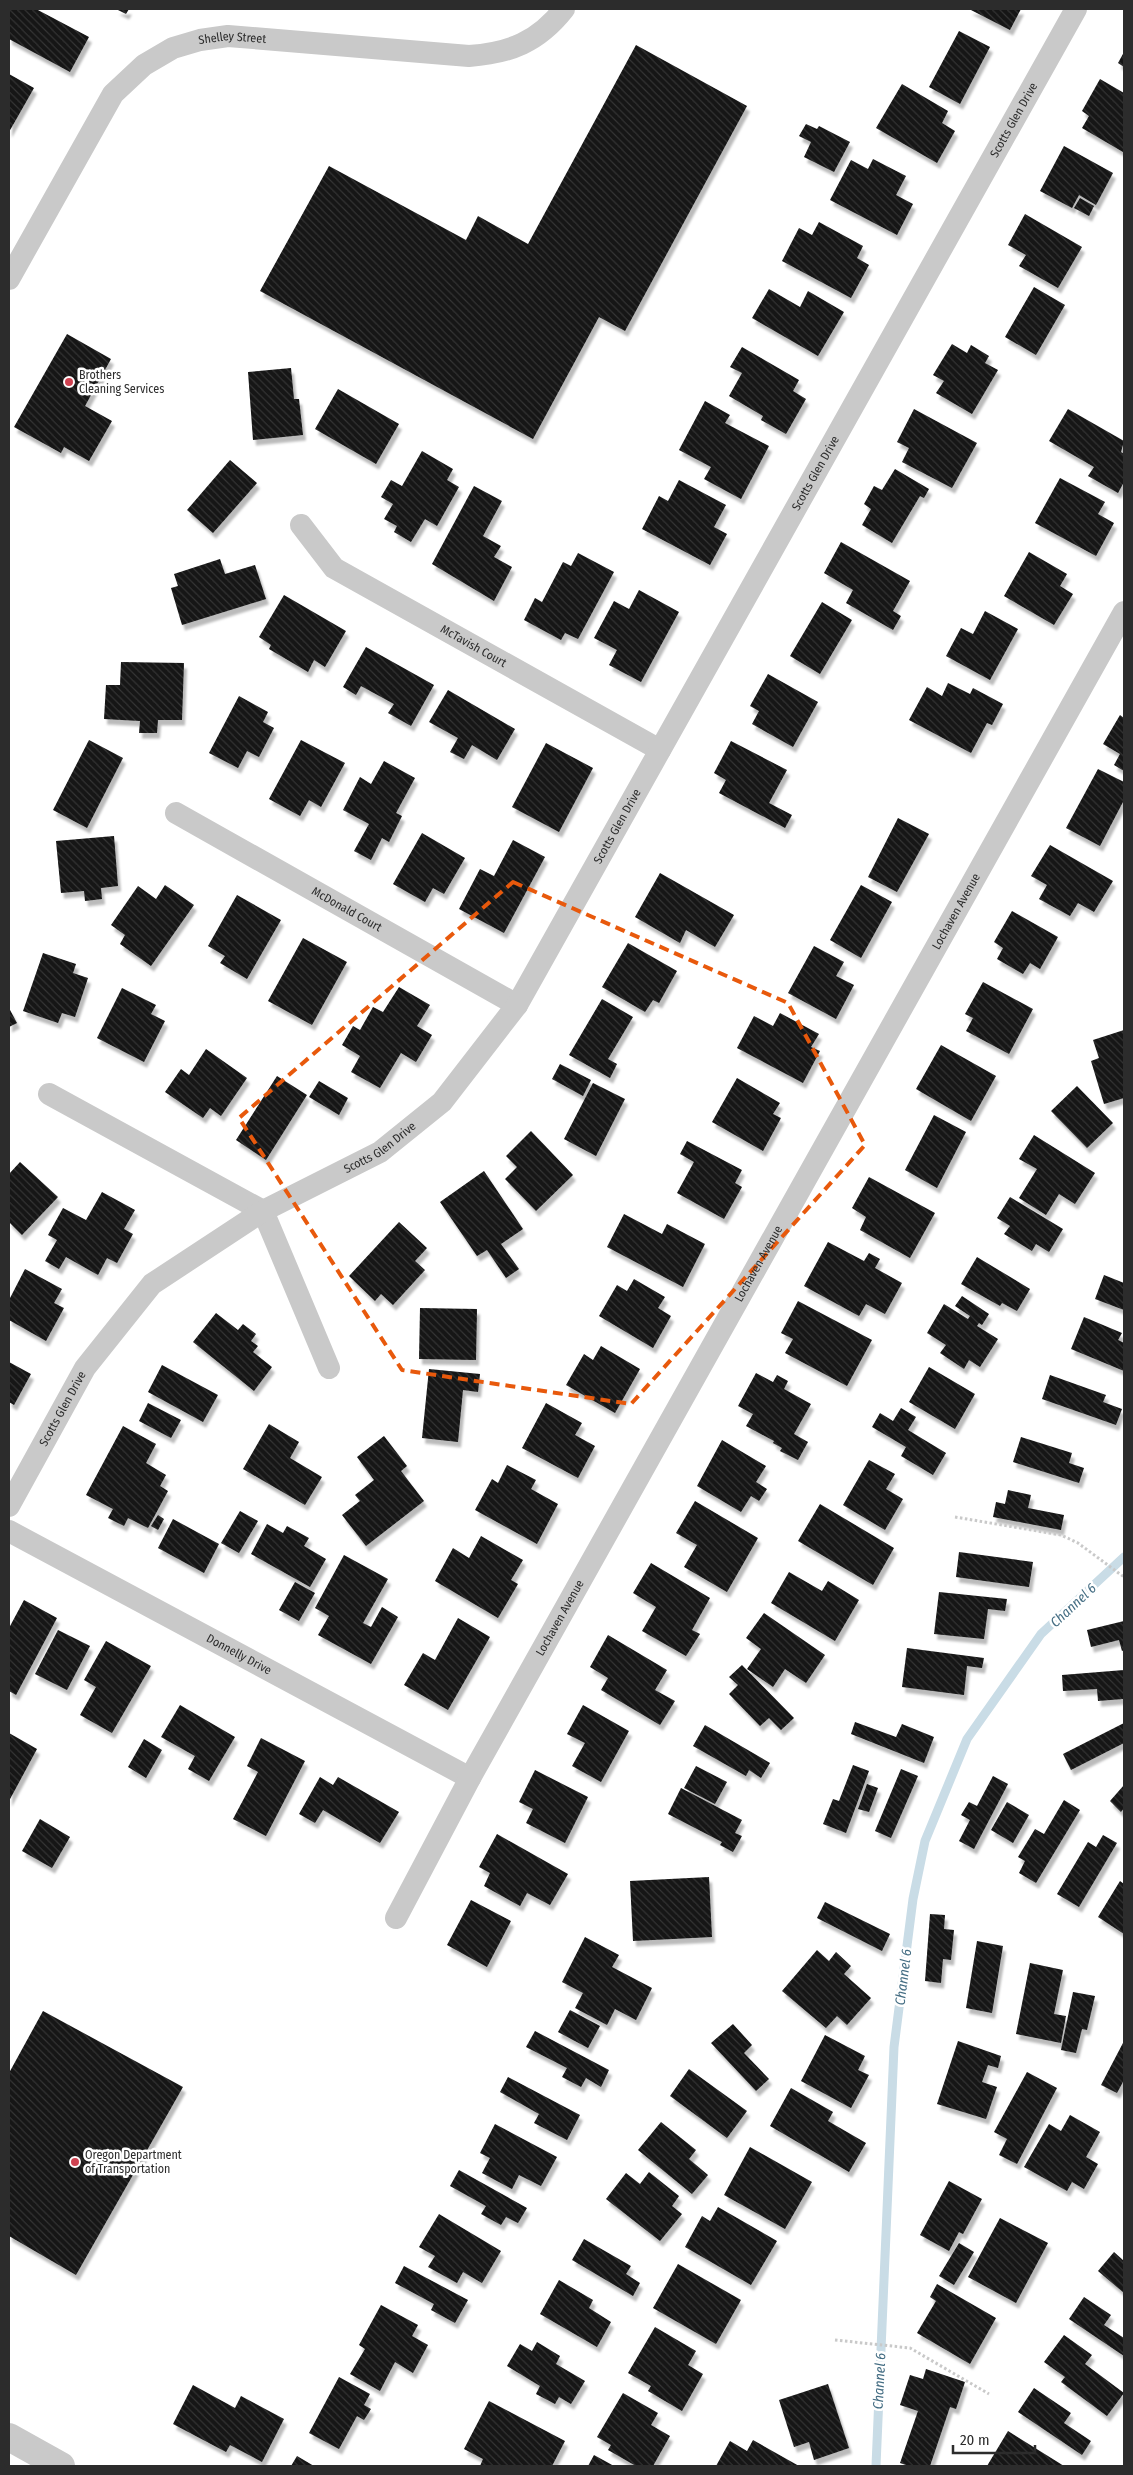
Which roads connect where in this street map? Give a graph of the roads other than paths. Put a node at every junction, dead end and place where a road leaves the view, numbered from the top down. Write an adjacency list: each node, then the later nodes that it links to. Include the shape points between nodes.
1 (564, 9): 3 (street, Shelley Street, via 556,20 529,42 498,54 469,56 228,36 173,48 144,65 113,94)
2 (1076, 9): 6 (street, Scotts Glen Drive)
3 (9, 279)
4 (302, 525): 6 (street, McTavish Court, via 334,568)
5 (1124, 612): 14 (street, Lochaven Avenue)
6 (660, 750): 8 (street, Scotts Glen Drive)
7 (176, 813): 8 (street, McDonald Court)
8 (517, 1005): 10 (street, Scotts Glen Drive, via 442,1102 388,1146)
9 (49, 1094): 10 (street)
10 (263, 1211): 11 (street); 12 (street, Scotts Glen Drive, via 152,1284 85,1368)
11 (329, 1368)
12 (9, 1506)
13 (9, 1531): 14 (street, Donnelly Drive)
14 (470, 1778): 15 (street, Lochaven Avenue)
15 (396, 1918)
16 (9, 2437): 17 (street)
17 (61, 2466)

